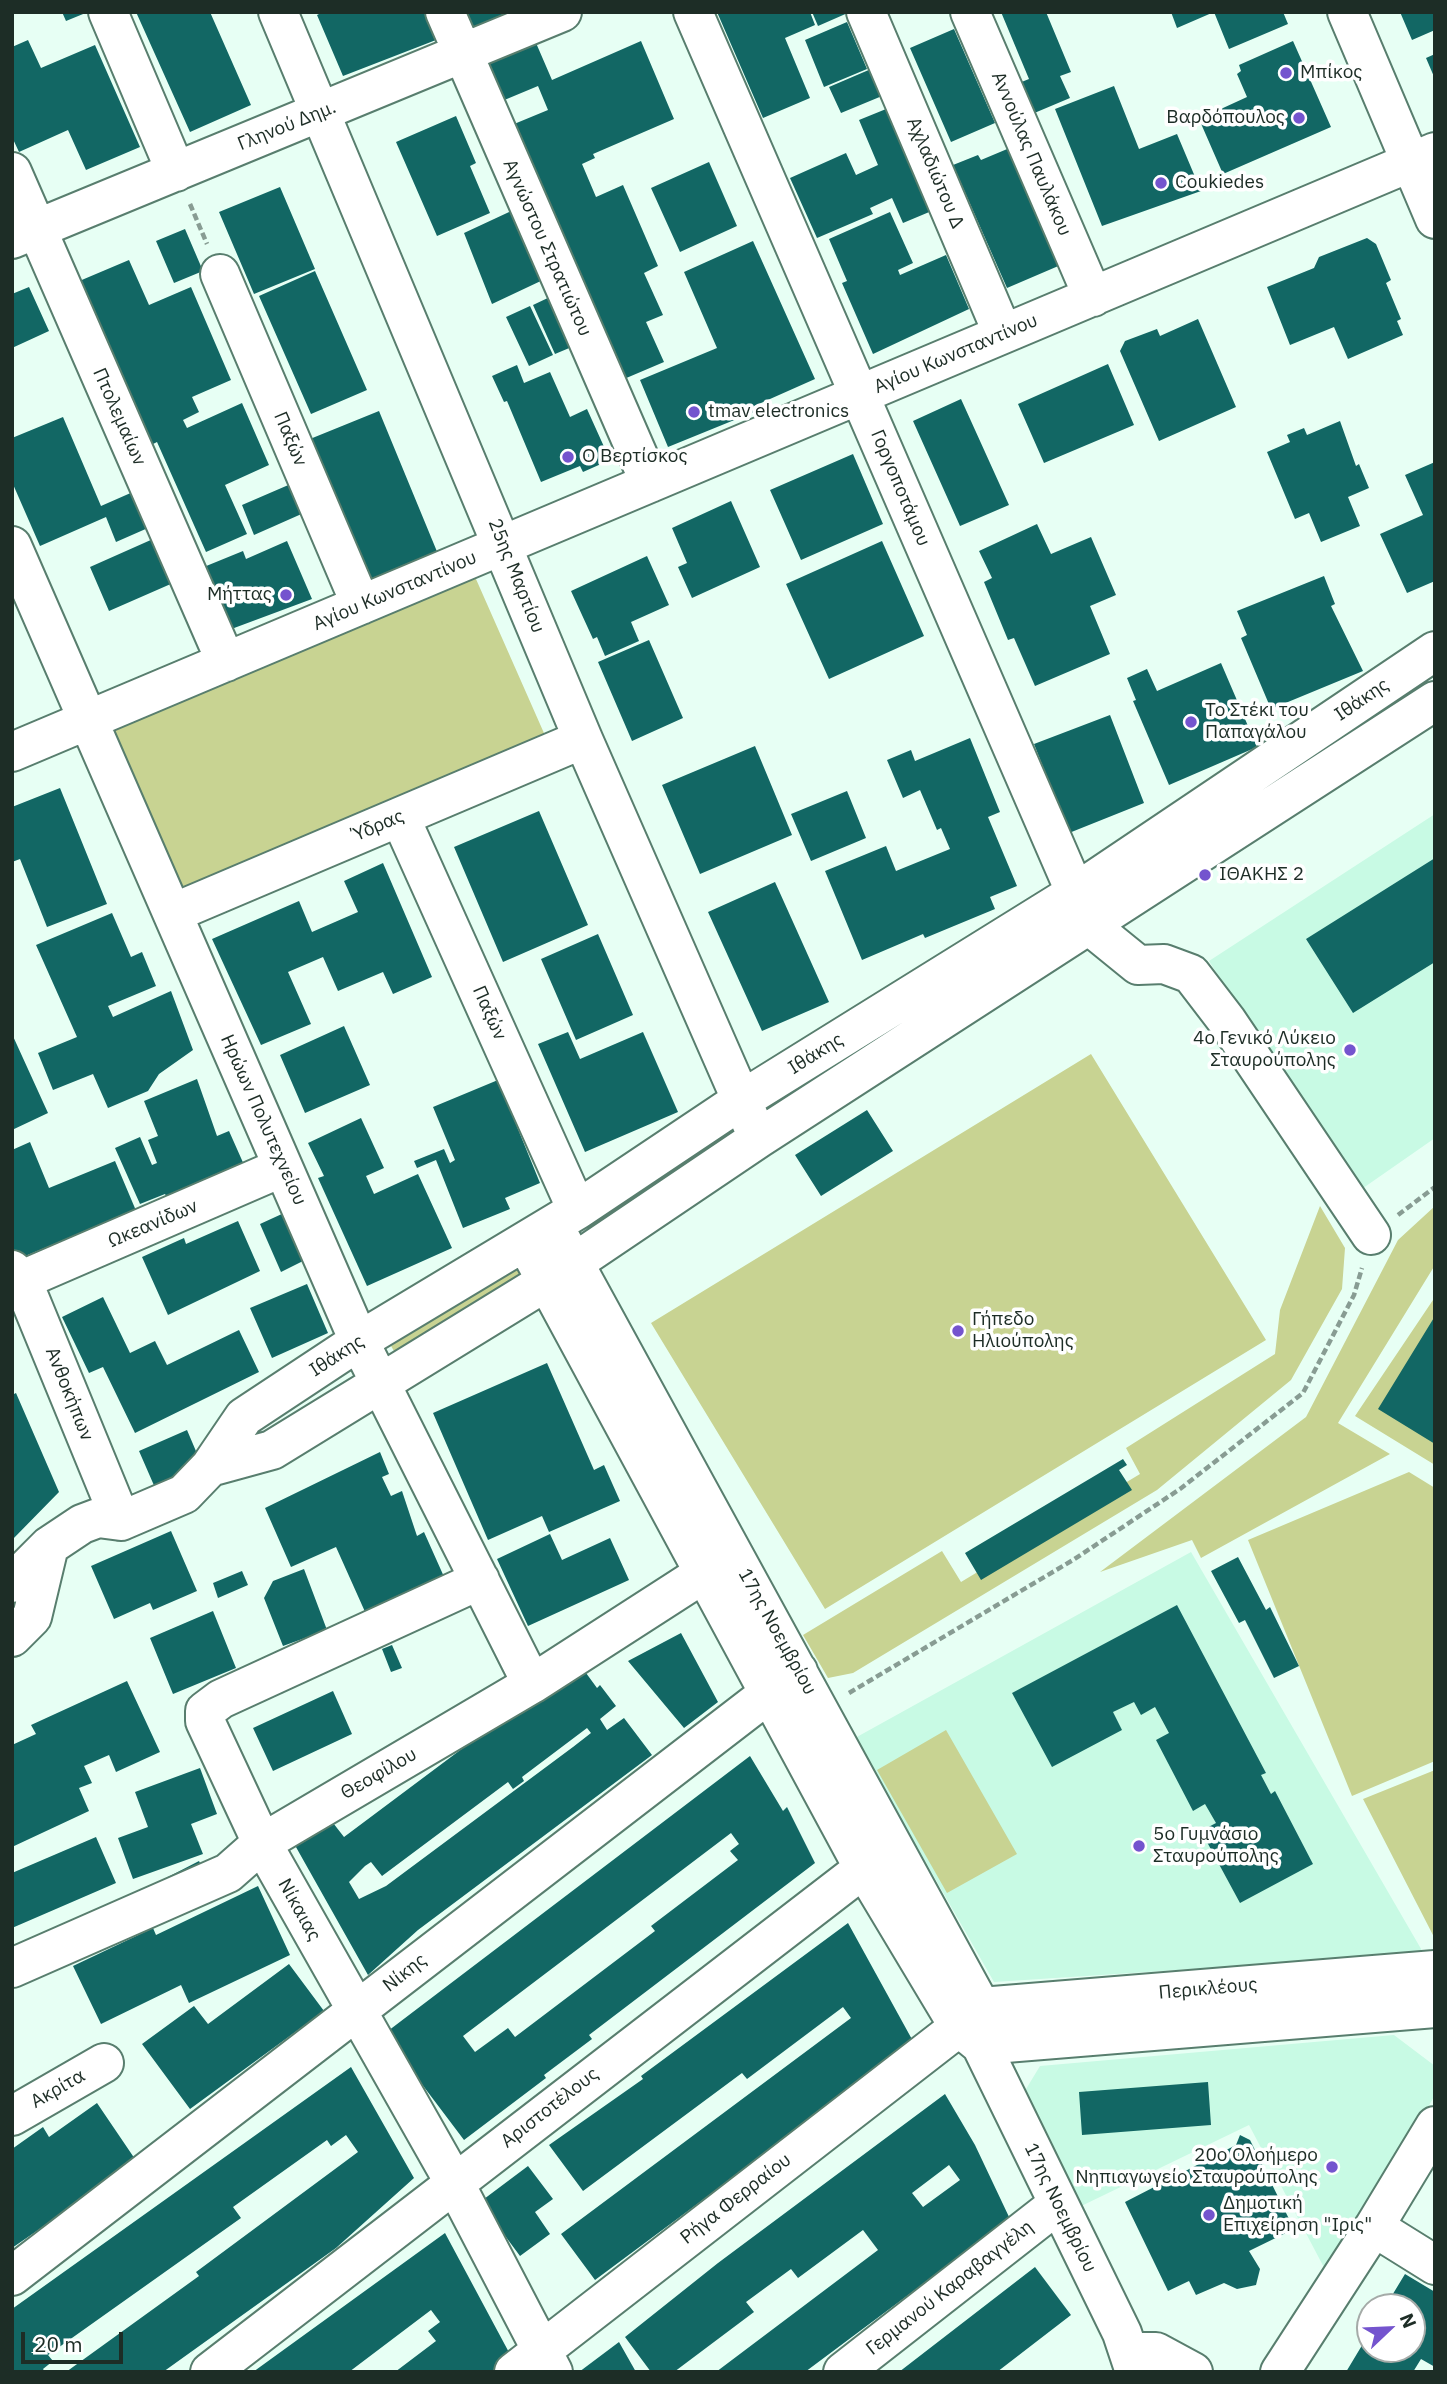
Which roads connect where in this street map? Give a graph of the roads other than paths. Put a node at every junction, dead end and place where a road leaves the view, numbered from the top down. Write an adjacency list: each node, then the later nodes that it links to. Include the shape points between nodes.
1 (108, 12): 13 (street)
2 (278, 12): 10 (street, 25ης Μαρτίου)
3 (444, 12): 9 (street, Αγνώστου Στρατιώτου)
4 (562, 12): 9 (street, Γληνού Δημ.)
5 (693, 12): 19 (street, Γοργοποτάμου)
6 (866, 12): 18 (street, Αχλαδιώτου Δ)
7 (970, 12): 17 (street, Αννούλας Παυλάκου)
8 (1347, 12): 11 (street)
9 (463, 53): 10 (street, Γληνού Δημ.); 20 (street, Αγνώστου Στρατιώτου)
10 (320, 112): 13 (street, Γληνού Δημ.); 21 (street, 25ης Μαρτίου)
11 (1423, 157): 14 (street); 17 (street, Αγίου Κωνσταντίνου)
12 (12, 172): 15 (street, Πτολεμαίων)
13 (176, 172): 15 (street, Γληνού Δημ.)
14 (1435, 219)
15 (25, 234): 25 (street, Πτολεμαίων)
16 (220, 274): 23 (street, Παξών)
17 (1093, 297): 18 (street, Αγίου Κωνσταντίνου)
18 (1003, 334): 19 (street, Αγίου Κωνσταντίνου)
19 (860, 394): 20 (street, Αγίου Κωνσταντίνου); 31 (street, Γοργοποτάμου)
20 (650, 483): 21 (street, Αγίου Κωνσταντίνου)
21 (502, 545): 23 (street, Αγίου Κωνσταντίνου); 28 (street, 25ης Μαρτίου)
22 (12, 546): 27 (street, Ηρώων Πολυτεχνείου)
23 (361, 605): 25 (street, Αγίου Κωνσταντίνου)
24 (1435, 651): 31 (street, Ιθάκης)
25 (226, 662): 27 (street, Αγίου Κωνσταντίνου)
26 (1435, 701): 31 (street, Ιθάκης)
27 (87, 720): 29 (street, Αγίου Κωνσταντίνου); 32 (street, Ηρώων Πολυτεχνείου)
28 (583, 739): 30 (street, Ύδρας); 33 (street, 25ης Μαρτίου)
29 (12, 752)
30 (401, 817): 32 (street, Ύδρας); 36 (street, Παξών)
31 (1083, 909): 33 (street, Ιθάκης); 34 (street, Ιθάκης); 37 (street, via 1138,965 1164,964 1191,974)
32 (173, 913): 35 (street, Ηρώων Πολυτεχνείου)
33 (740, 1101): 34 (street, 25ης Μαρτίου); 36 (street, Ιθάκης)
34 (759, 1138): 38 (street, Ιθάκης)
35 (284, 1167): 39 (street, Ωκεανίδων); 40 (street, Ηρώων Πολυτεχνείου)
36 (552, 1226): 38 (street, 17ης Νοεμβρίου); 40 (street, Ιθάκης)
37 (1371, 1235)
38 (561, 1272): 41 (street, Ιθάκης); 45 (street, 17ης Νοεμβρίου)
39 (17, 1275): 43 (street, Ανθοκήπων)
40 (359, 1341): 41 (street, Ηρώων Πολυτεχνείου); 42 (street, Ιθάκης, via 244,1416)
41 (381, 1382): 42 (street, Ιθάκης, via 272,1450); 46 (street, Ηρώων Πολυτεχνείου)
42 (211, 1467): 43 (street, Ιθάκης, via 184,1494)
43 (121, 1521): 44 (street, Ιθάκης, via 98,1518)
44 (49, 1546): 47 (street, Ιθάκης); 48 (street, via 32,1618)
45 (718, 1565): 49 (street, 17ης Νοεμβρίου); 50 (street, Θεοφίλου)
46 (480, 1580): 50 (street, Ηρώων Πολυτεχνείου); 51 (street, Νίκαιας, via 277,1671 205,1711 210,1737)
47 (12, 1583)
48 (12, 1637)
49 (784, 1682): 52 (street, 17ης Νοεμβρίου); 52 (street, 17ης Νοεμβρίου, via 821,1709); 56 (street, Νίκης)
50 (532, 1684): 51 (street, Θεοφίλου)
51 (262, 1843): 53 (street, Θεοφίλου, via 228,1873); 56 (street, Νίκαιας)
52 (878, 1857): 57 (street, 17ης Νοεμβρίου); 61 (street, Αριστοτέλους)
53 (12, 1968)
54 (1435, 1970): 57 (street, Περικλέους)
55 (1435, 2008): 57 (street, Περικλέους)
56 (356, 2010): 61 (street, Νίκαιας); 65 (street, Νίκης)
57 (974, 2026): 62 (street, 17ης Νοεμβρίου); 67 (street, Ρήγα Φερραίου)
58 (104, 2063): 59 (street, Ακρίτα)
59 (12, 2116)
60 (1435, 2126): 63 (street)
61 (454, 2182): 67 (street, Νίκαιας); 68 (street, Αριστοτέλους)
62 (1058, 2204): 66 (street, 17ης Νοεμβρίου); 69 (street, Γερμανού Καραβαγγέλη)
63 (1374, 2227): 64 (street); 71 (street)
64 (1435, 2265)
65 (12, 2276)
66 (1132, 2362): 70 (street, via 1156,2352)
67 (536, 2364)
68 (210, 2372)
69 (843, 2372)
70 (1193, 2372)
71 (1280, 2372)

